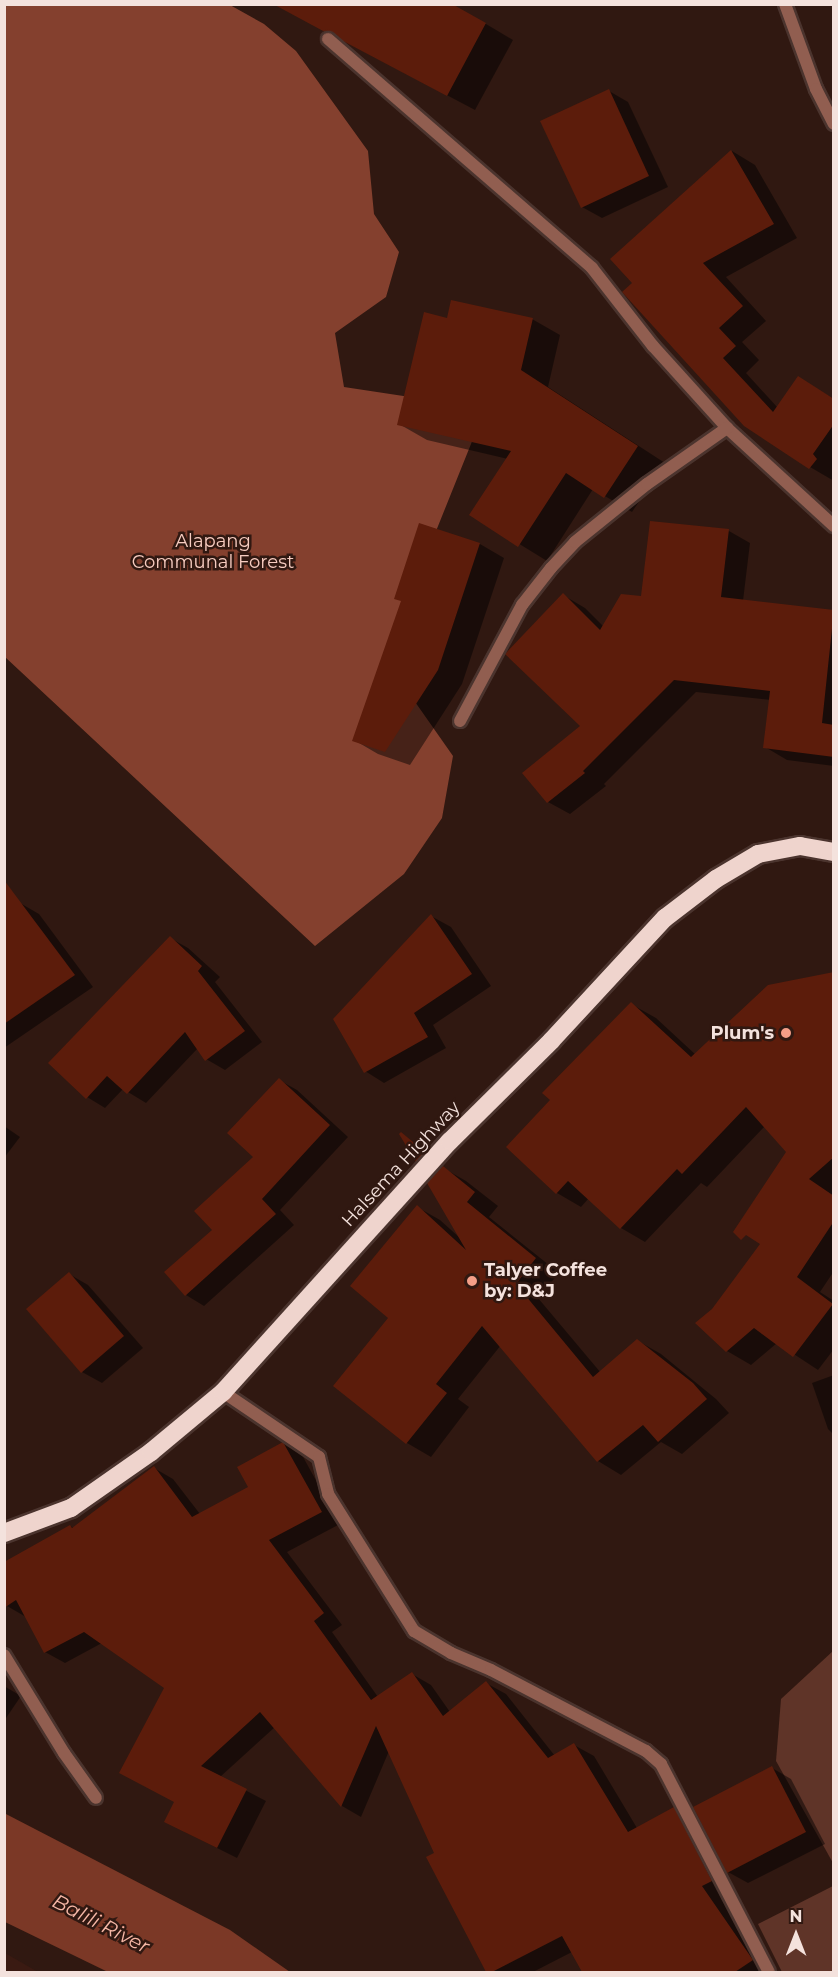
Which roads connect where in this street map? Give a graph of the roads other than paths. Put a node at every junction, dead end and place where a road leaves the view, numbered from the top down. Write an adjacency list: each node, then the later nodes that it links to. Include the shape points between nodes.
1 (785, 4): 3 (street, via 816,89)
2 (328, 39): 4 (street, via 592,268 653,346)
3 (834, 124)
4 (727, 428): 5 (street); 6 (street, via 647,484 575,542 551,568 522,605)
5 (834, 526)
6 (460, 722)
7 (834, 852): 8 (highway, Halsema Highway, via 800,846 758,854 716,879 665,918 551,1041 450,1141)
8 (223, 1392): 9 (highway, Halsema Highway, via 151,1452 71,1508); 12 (street, via 319,1457 328,1494 414,1631 646,1751 661,1764)
9 (4, 1533)
10 (4, 1655): 11 (street, via 64,1754)
11 (96, 1798)
12 (769, 1972)

